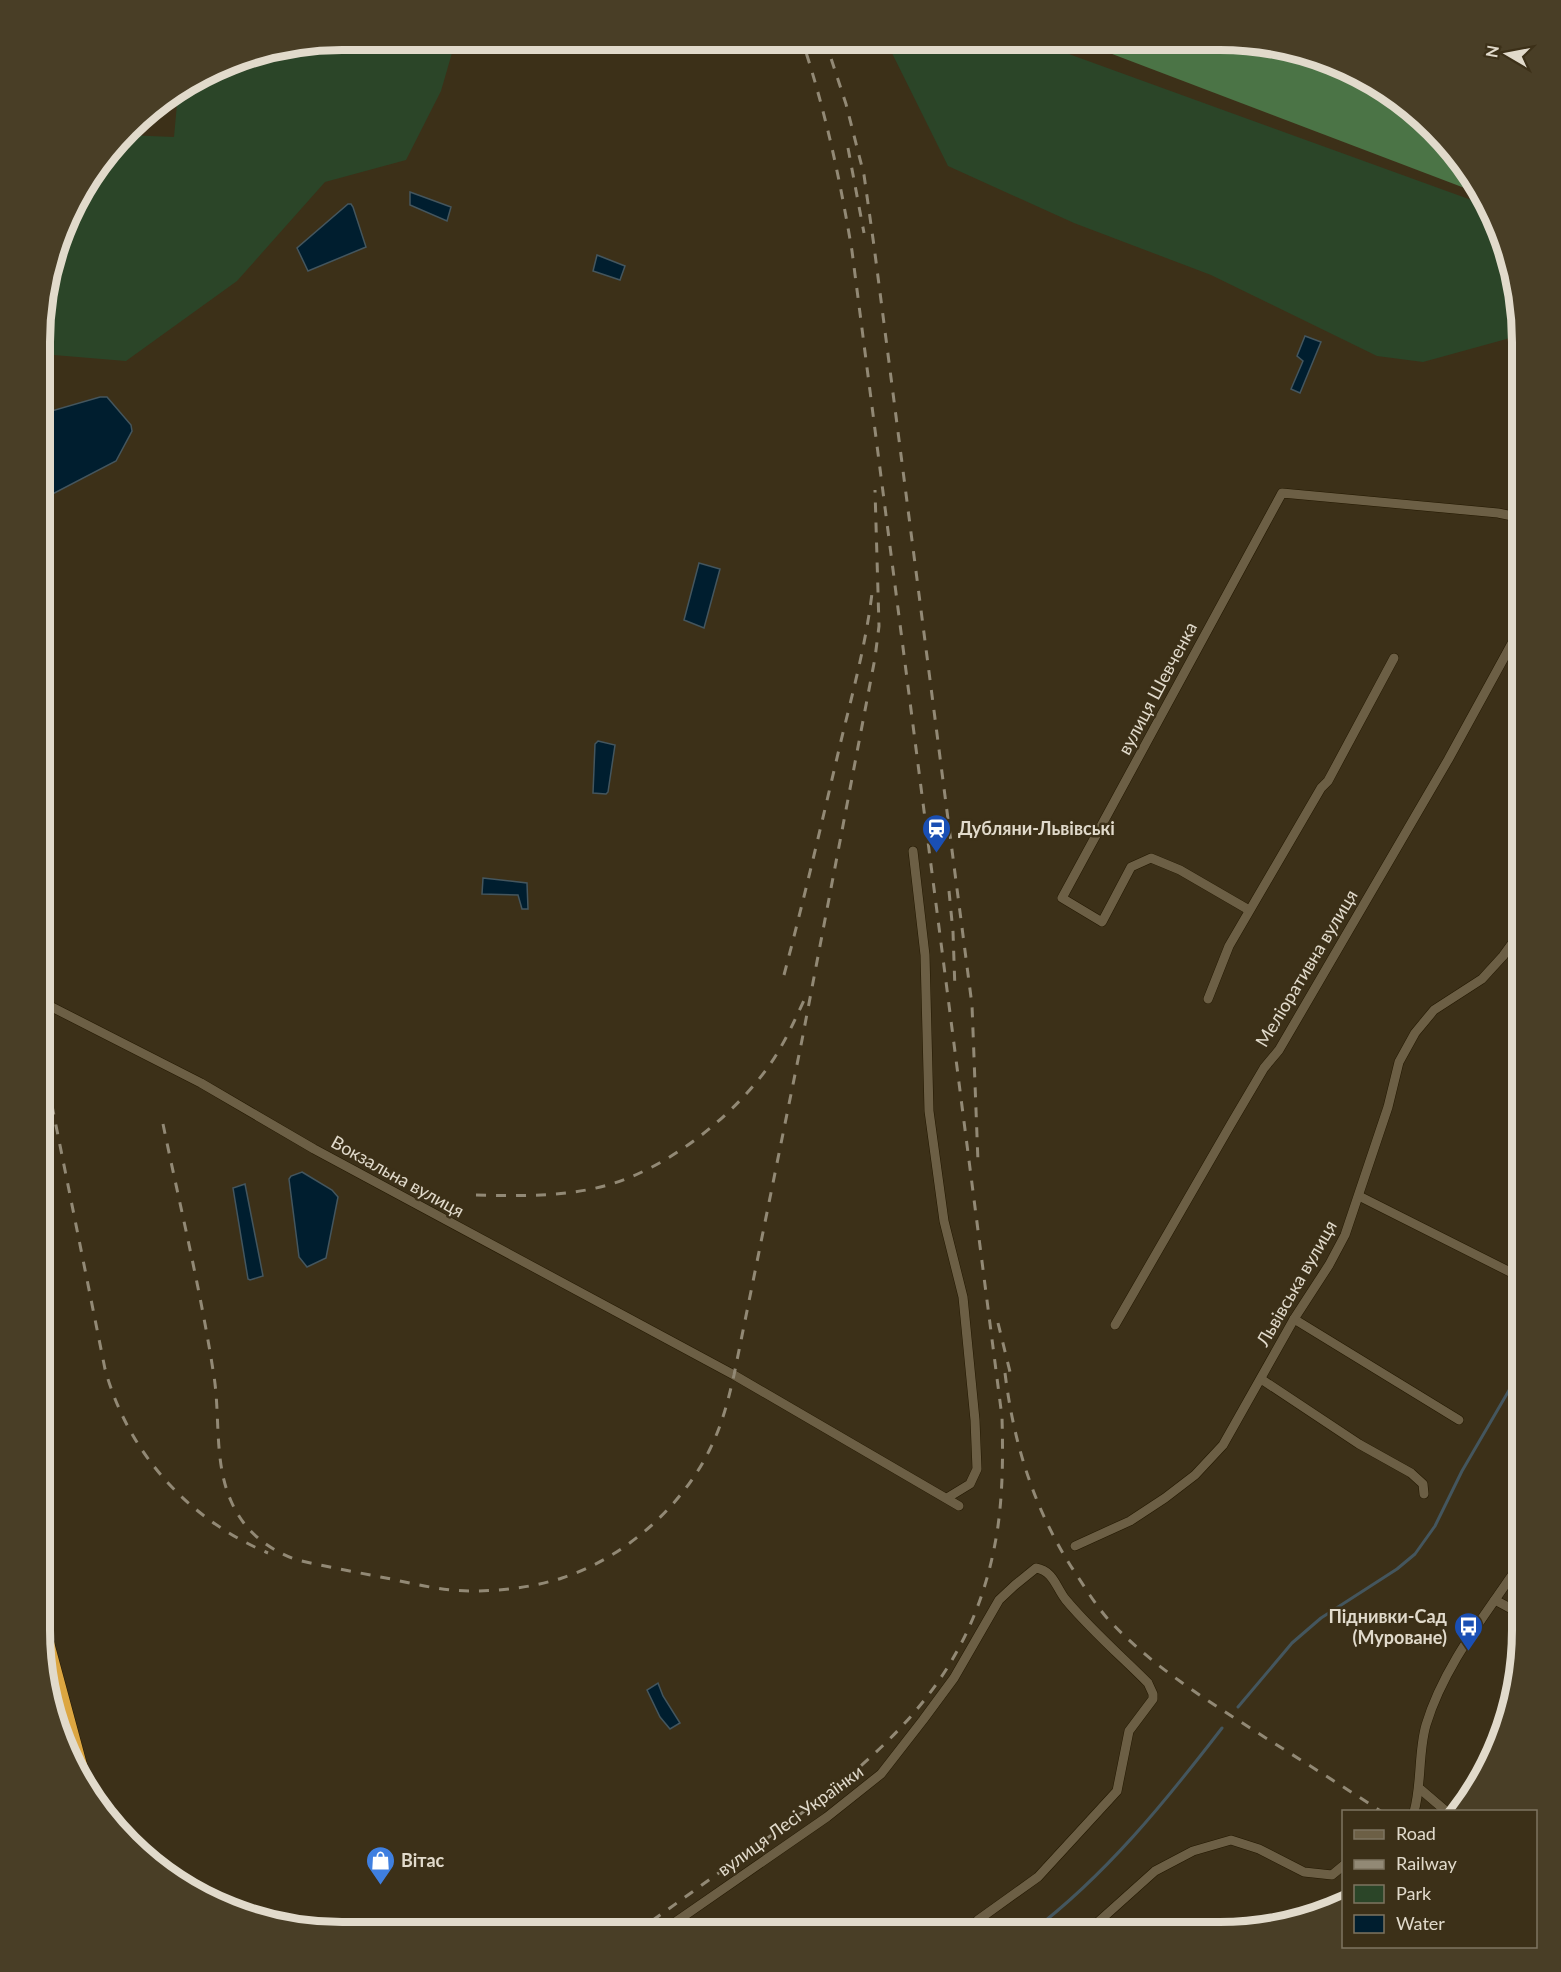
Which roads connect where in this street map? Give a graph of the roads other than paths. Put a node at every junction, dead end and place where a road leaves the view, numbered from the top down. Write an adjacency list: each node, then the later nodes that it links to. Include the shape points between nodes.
1 (1512, 516): 5 (street, вулиця Шевченка, via 1282,493 1062,898 1102,922 1131,867 1151,858)
2 (1512, 643): 12 (street, Меліоративна вулиця, via 1448,760)
3 (1394, 658): 5 (street, via 1328,782)
4 (913, 851): 16 (street, via 925,955 929,1111 944,1221 963,1297 975,1420 977,1469 970,1484)
5 (1249, 910): 7 (street, via 1229,946)
6 (1512, 944): 9 (street, Львівська вулиця, via 1482,979 1434,1010 1415,1033 1399,1062)
7 (1208, 999)
8 (50, 1006): 16 (street, Вокзальна вулиця, via 201,1083 334,1160 740,1379)
9 (1359, 1196): 10 (street); 11 (street, Львівська вулиця, via 1340,1245)
10 (1512, 1273)
11 (1294, 1319): 13 (street, Львівська вулиця); 14 (street)
12 (1115, 1326)
13 (1261, 1379): 15 (street, via 1359,1444 1411,1473 1423,1484); 18 (street, Львівська вулиця, via 1223,1445 1195,1475 1130,1521)
14 (1459, 1420)
15 (1425, 1494)
16 (947, 1498): 17 (street)
17 (959, 1506)
18 (1075, 1546)
19 (1512, 1575): 20 (street)
20 (1495, 1600): 21 (street); 24 (street, via 1457,1660 1430,1713 1422,1740)
21 (1512, 1609)
22 (51, 1657): 23 (highway)
23 (76, 1751)
24 (1419, 1788): 25 (street); 26 (street)
25 (1414, 1810)
26 (1445, 1810)
27 (1342, 1867): 30 (street, via 1332,1875 1304,1872 1231,1840 1193,1851 1155,1871)
28 (675, 1922): 29 (street, вулиця Лесі Українки, via 827,1817 881,1773 954,1678 999,1600 1036,1568 1045,1569 1065,1599 1148,1683 1153,1699 1129,1731 1117,1791 1038,1877)
29 (976, 1922)
30 (1098, 1922)

